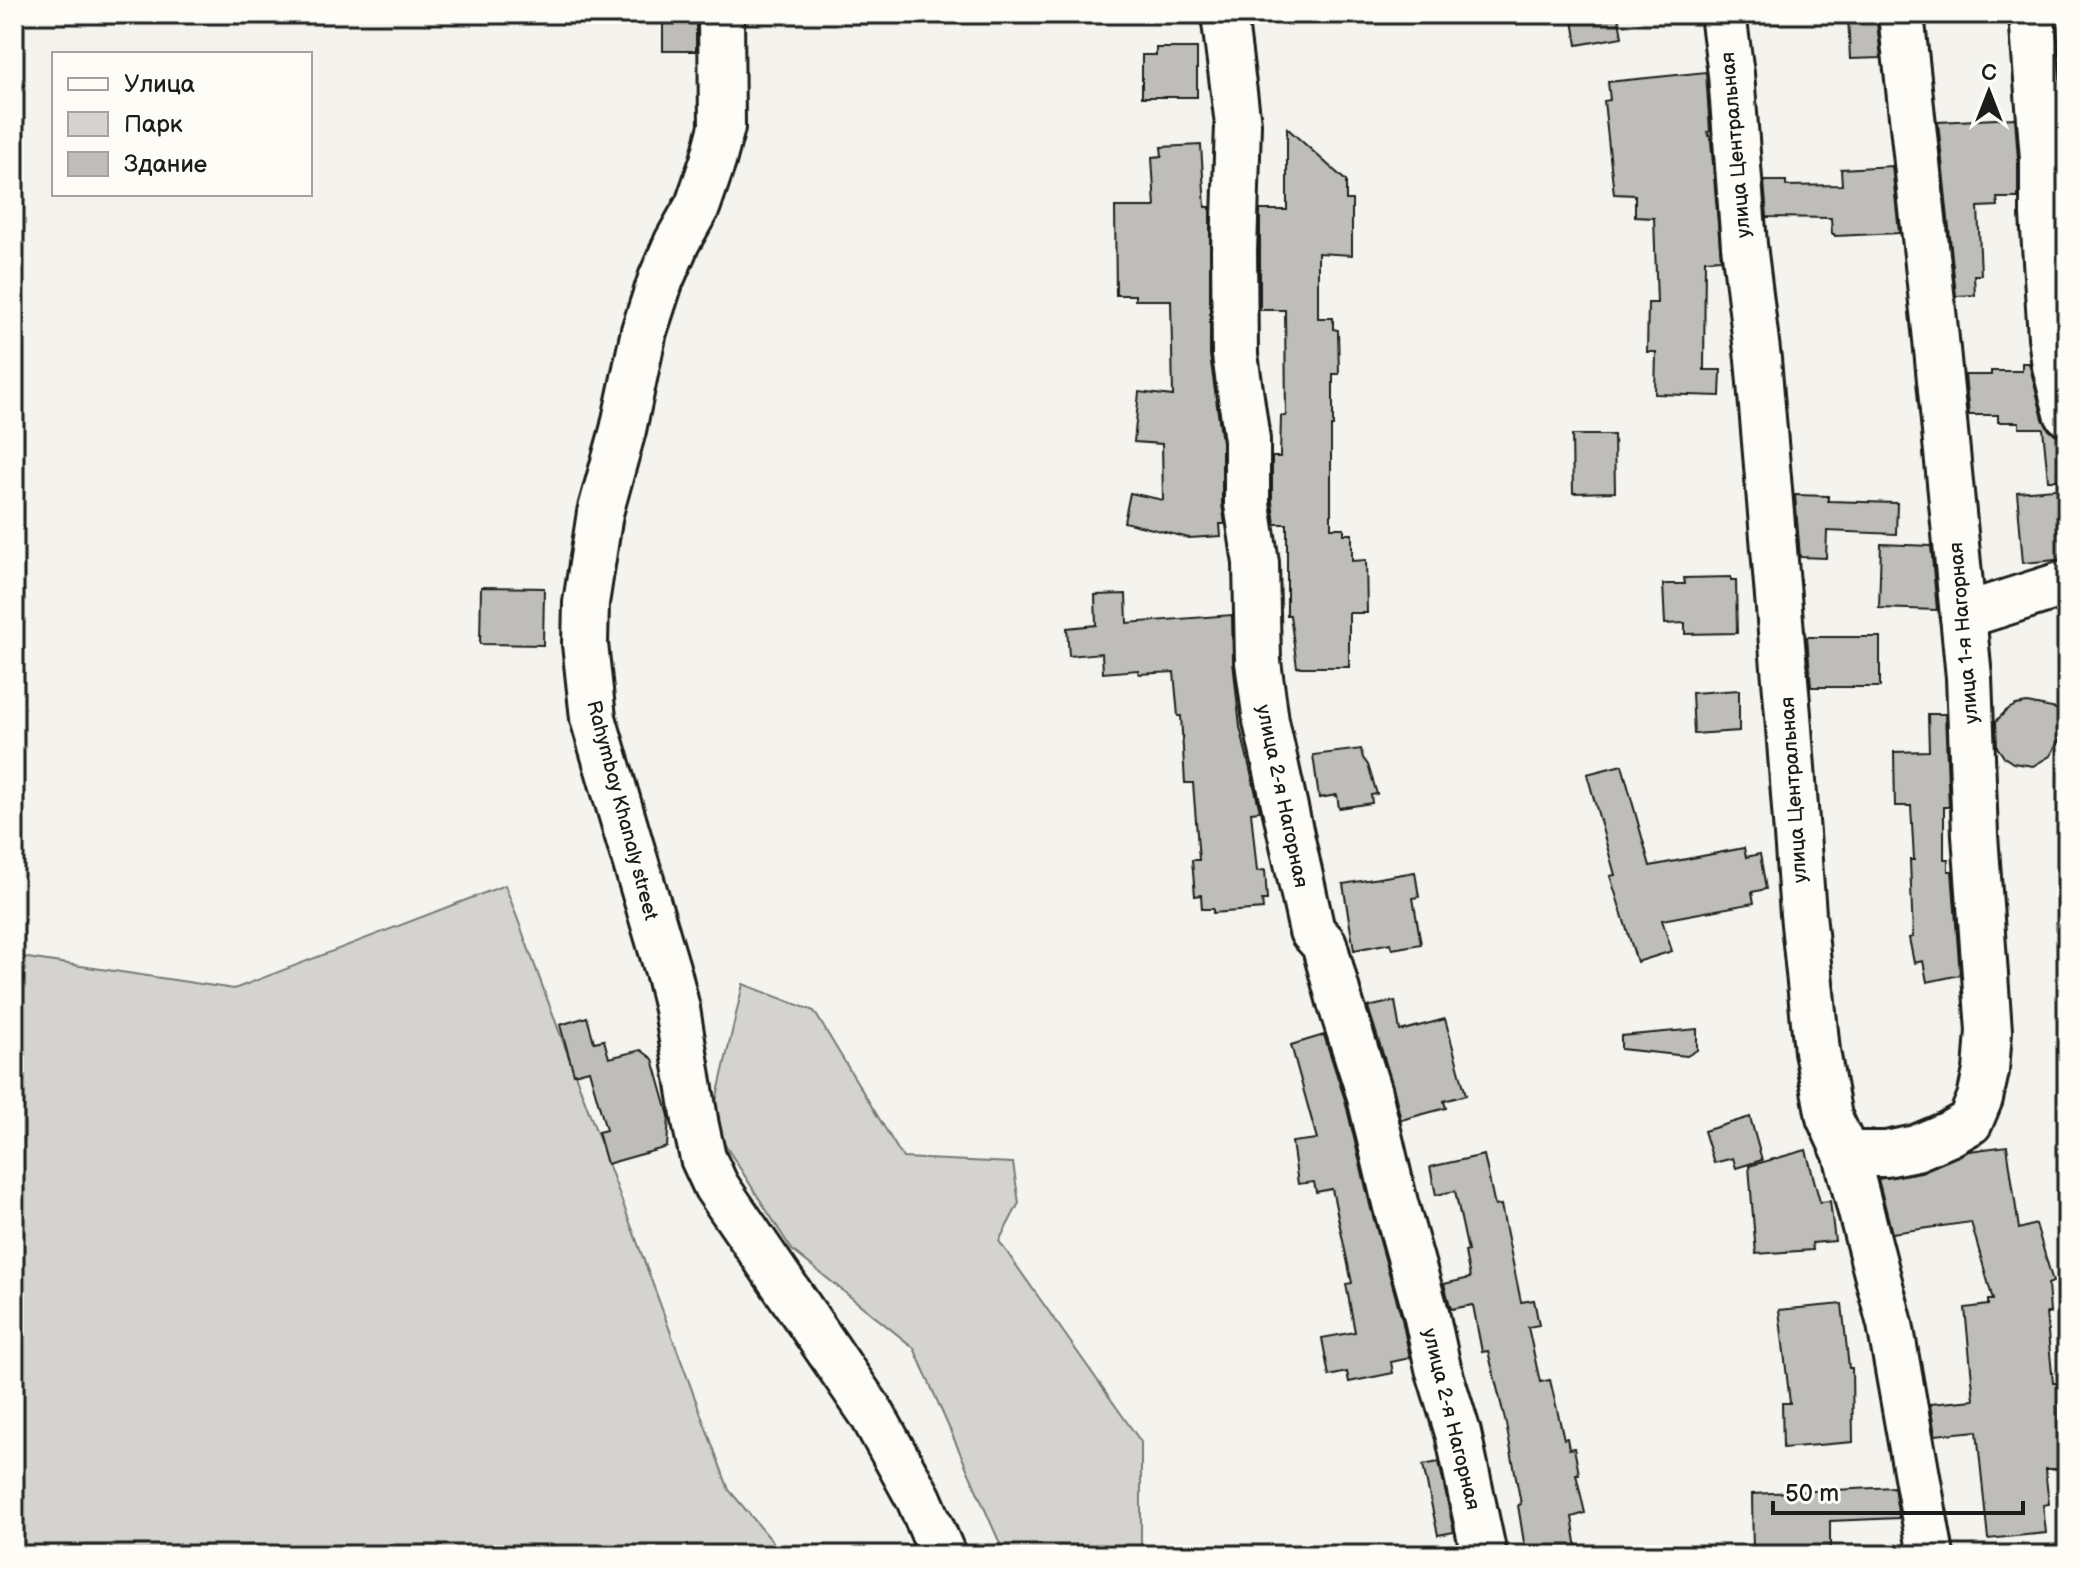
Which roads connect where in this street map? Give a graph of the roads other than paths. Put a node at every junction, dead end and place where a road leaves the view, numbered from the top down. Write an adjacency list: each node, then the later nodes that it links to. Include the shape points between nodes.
1 (721, 14): 10 (street, Rahymbay Khanaly street, via 722,127 698,205 661,279 644,331 597,527 585,616 593,718 669,975 703,1158 716,1186 872,1414)
2 (1224, 14): 11 (street, улица 2-я Нагорная, via 1238,124 1235,355 1247,440 1247,504 1266,721 1312,931 1324,944 1369,1093 1458,1433)
3 (1723, 14): 9 (street, улица Центральная, via 1817,1051 1829,1117)
4 (1901, 14): 8 (street, улица 1-я Нагорная)
5 (2032, 14): 6 (street, via 2051,337)
6 (2067, 413)
7 (2067, 583): 8 (street)
8 (1963, 616): 9 (street, улица 1-я Нагорная, via 1989,1031 1986,1071 1970,1122 1916,1148)
9 (1846, 1154): 12 (street, улица Центральная, via 1890,1324)
10 (943, 1555)
11 (1484, 1555)
12 (1931, 1555)

